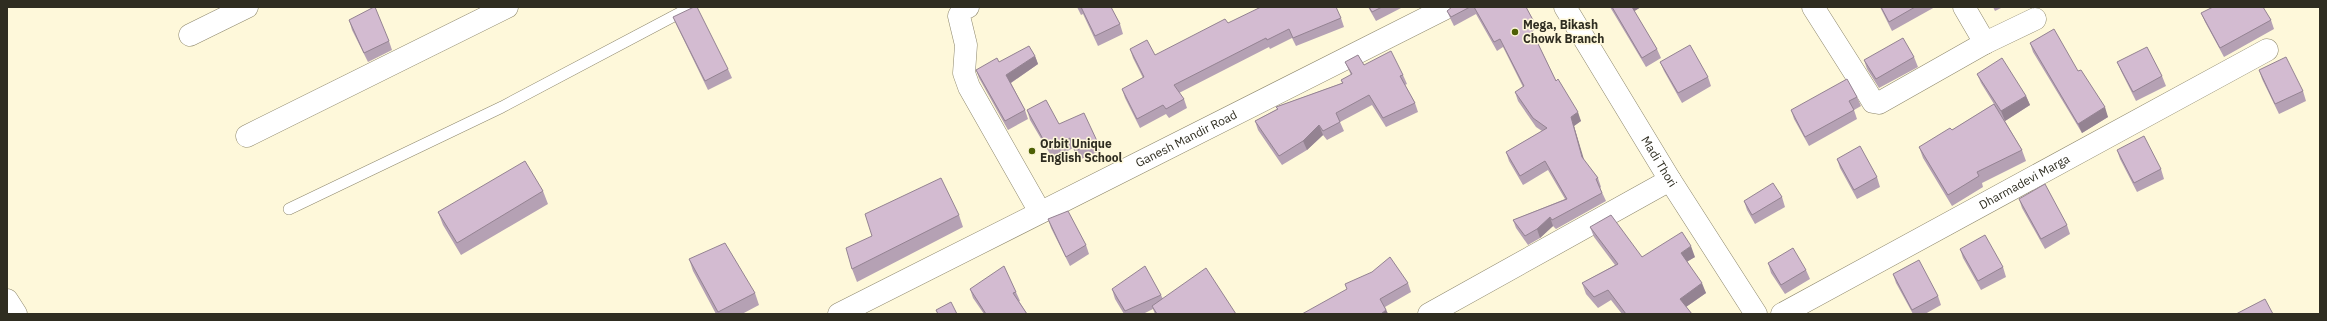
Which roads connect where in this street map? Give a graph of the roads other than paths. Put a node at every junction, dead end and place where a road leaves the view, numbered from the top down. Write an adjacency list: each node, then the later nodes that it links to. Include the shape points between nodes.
1 (247, 7): 10 (street)
2 (507, 7): 13 (street)
3 (691, 7): 15 (lane, via 502,107)
4 (968, 7): 16 (street, via 963,9 959,16 966,45 964,73 969,87)
5 (1448, 7): 16 (street, Ganesh Mandir Road)
6 (1565, 7): 14 (street, Madi Thori)
7 (1814, 7): 11 (street, via 1873,102 1877,103)
8 (1964, 7): 11 (street)
9 (2036, 19): 11 (street)
10 (190, 35)
11 (1985, 43)
12 (2267, 50): 22 (street, Dharmadevi Marga)
13 (247, 136)
14 (1670, 180): 20 (street); 21 (street, Madi Thori)
15 (289, 209)
16 (1040, 212): 19 (street, Ganesh Mandir Road)
17 (7, 300): 18 (street)
18 (16, 314)
19 (839, 314)
20 (1429, 314)
21 (1756, 314)
22 (1782, 314)

